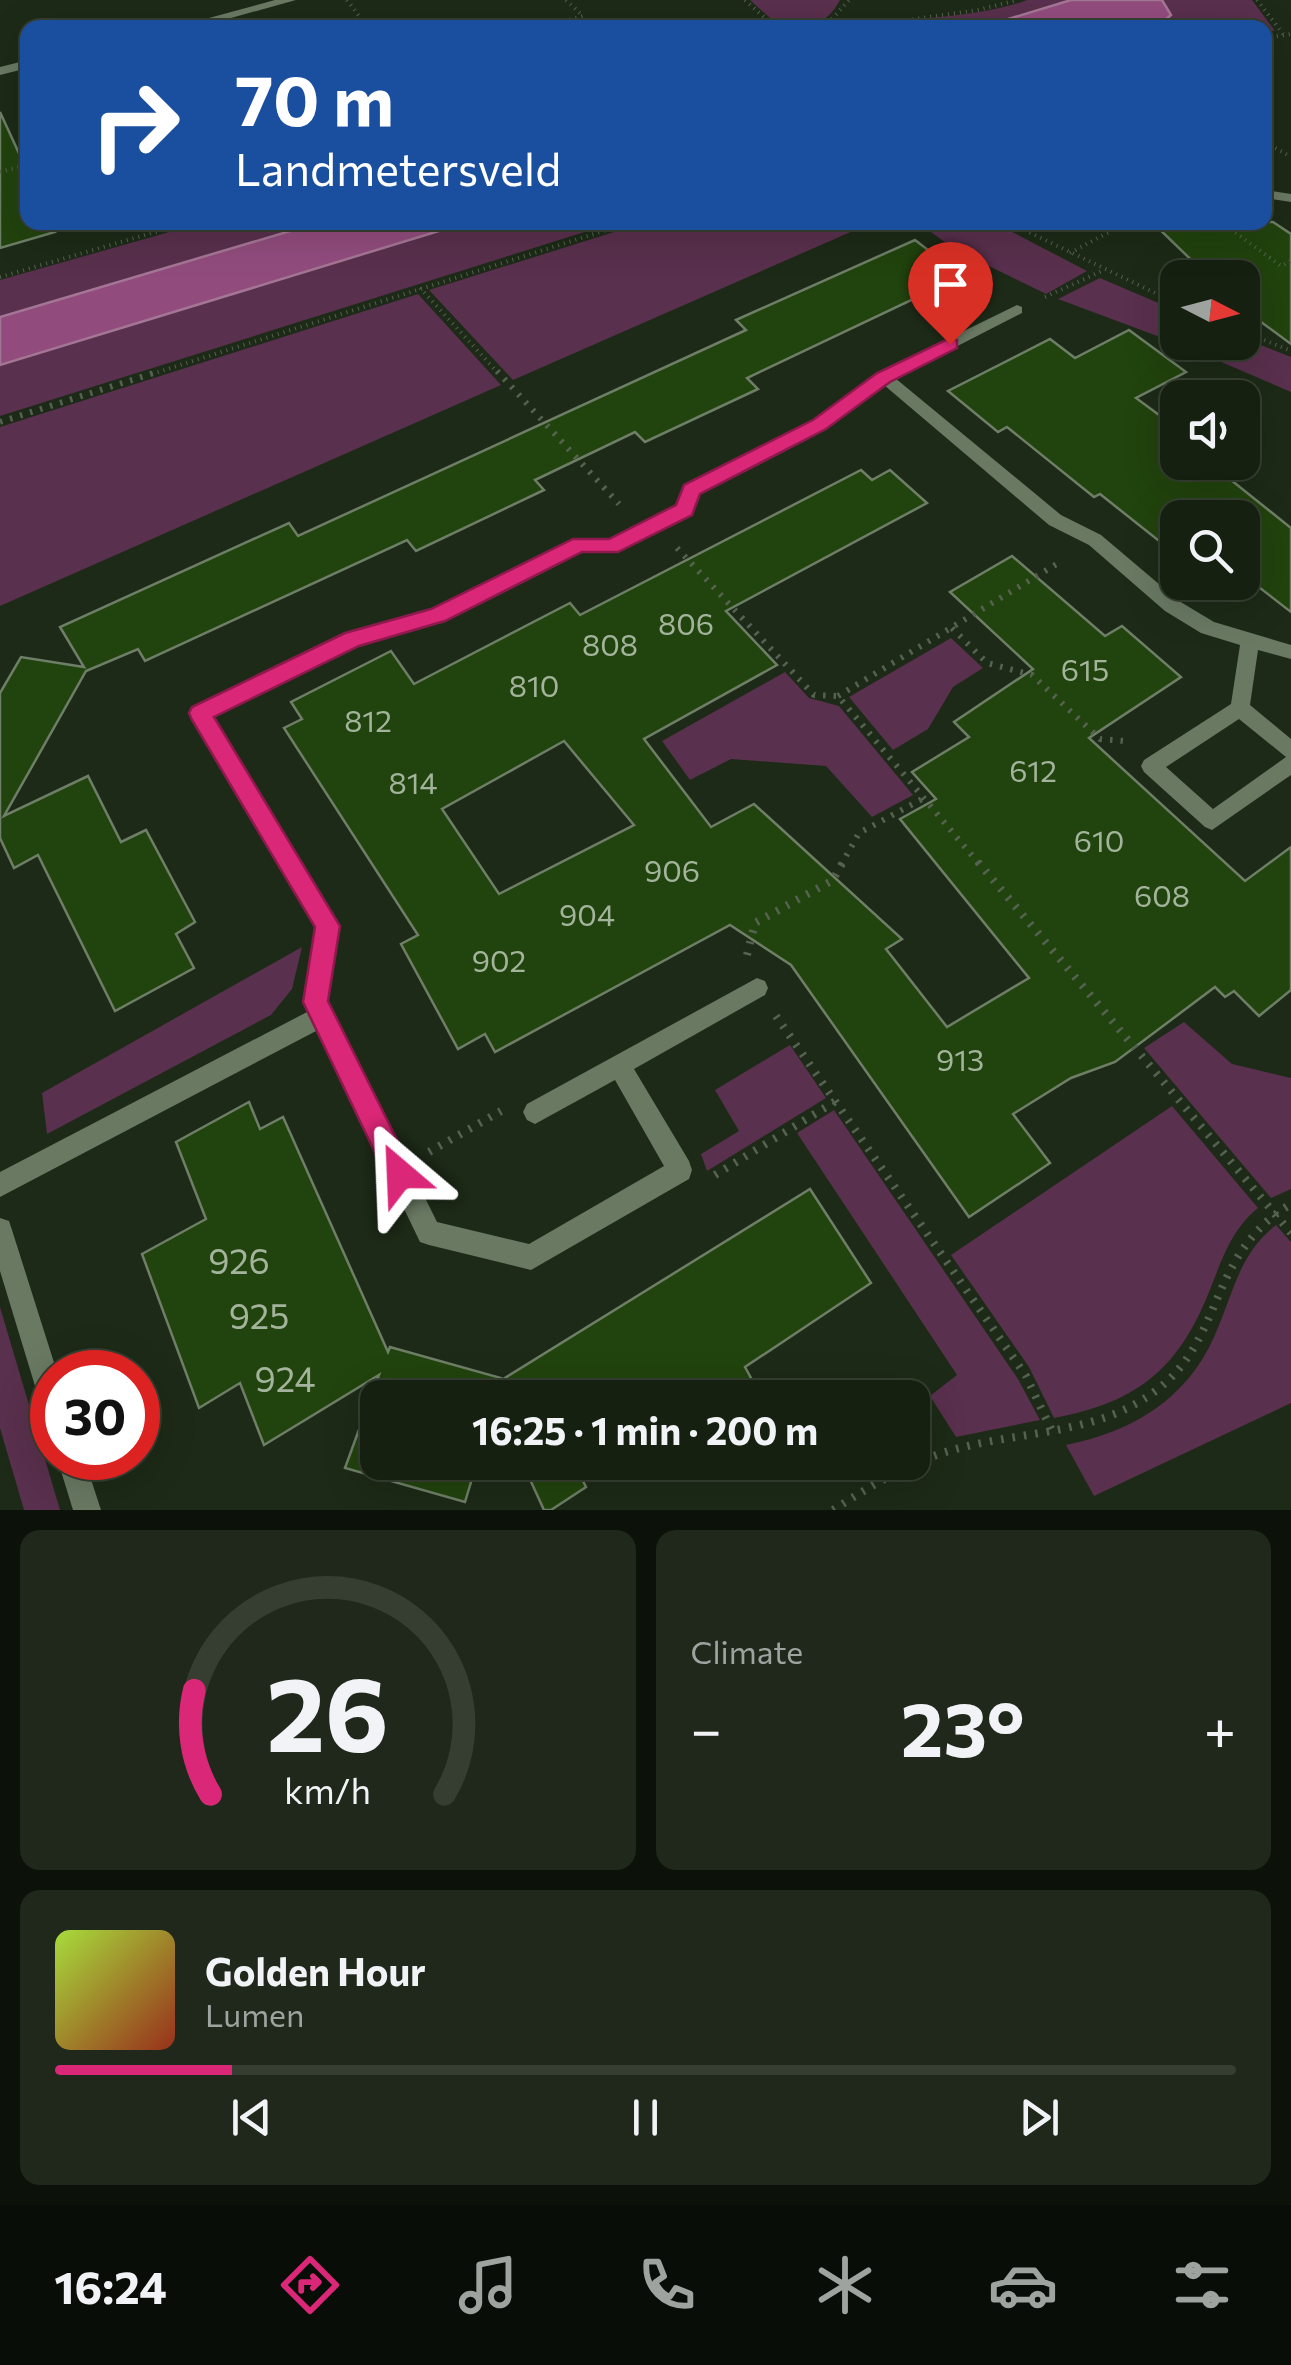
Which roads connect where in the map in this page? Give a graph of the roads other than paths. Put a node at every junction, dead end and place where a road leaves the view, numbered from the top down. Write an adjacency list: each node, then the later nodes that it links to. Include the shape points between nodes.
1 (290, 0): 2 (street)
2 (210, 20)
3 (1017, 310): 4 (street)
4 (884, 377): 5 (street, via 1055,520 1096,540 1172,606 1208,628); 11 (street, via 820,425 691,490 685,510 649,528 611,546 580,544 437,615 352,639 200,713 328,926 316,1002)
5 (1250, 641): 6 (street); 7 (street)
6 (1291, 652)
7 (1240, 708): 8 (street); 9 (street, via 1151,766 1212,822)
8 (1291, 752)
9 (1291, 764)
10 (756, 988): 12 (street)
11 (322, 1016): 12 (street, via 429,1232 531,1258 680,1170); 14 (street)
12 (620, 1065): 13 (street)
13 (534, 1112)
14 (0, 1185)
15 (0, 1230): 16 (street)
16 (37, 1350)
17 (78, 1480): 18 (street)
18 (87, 1510)

